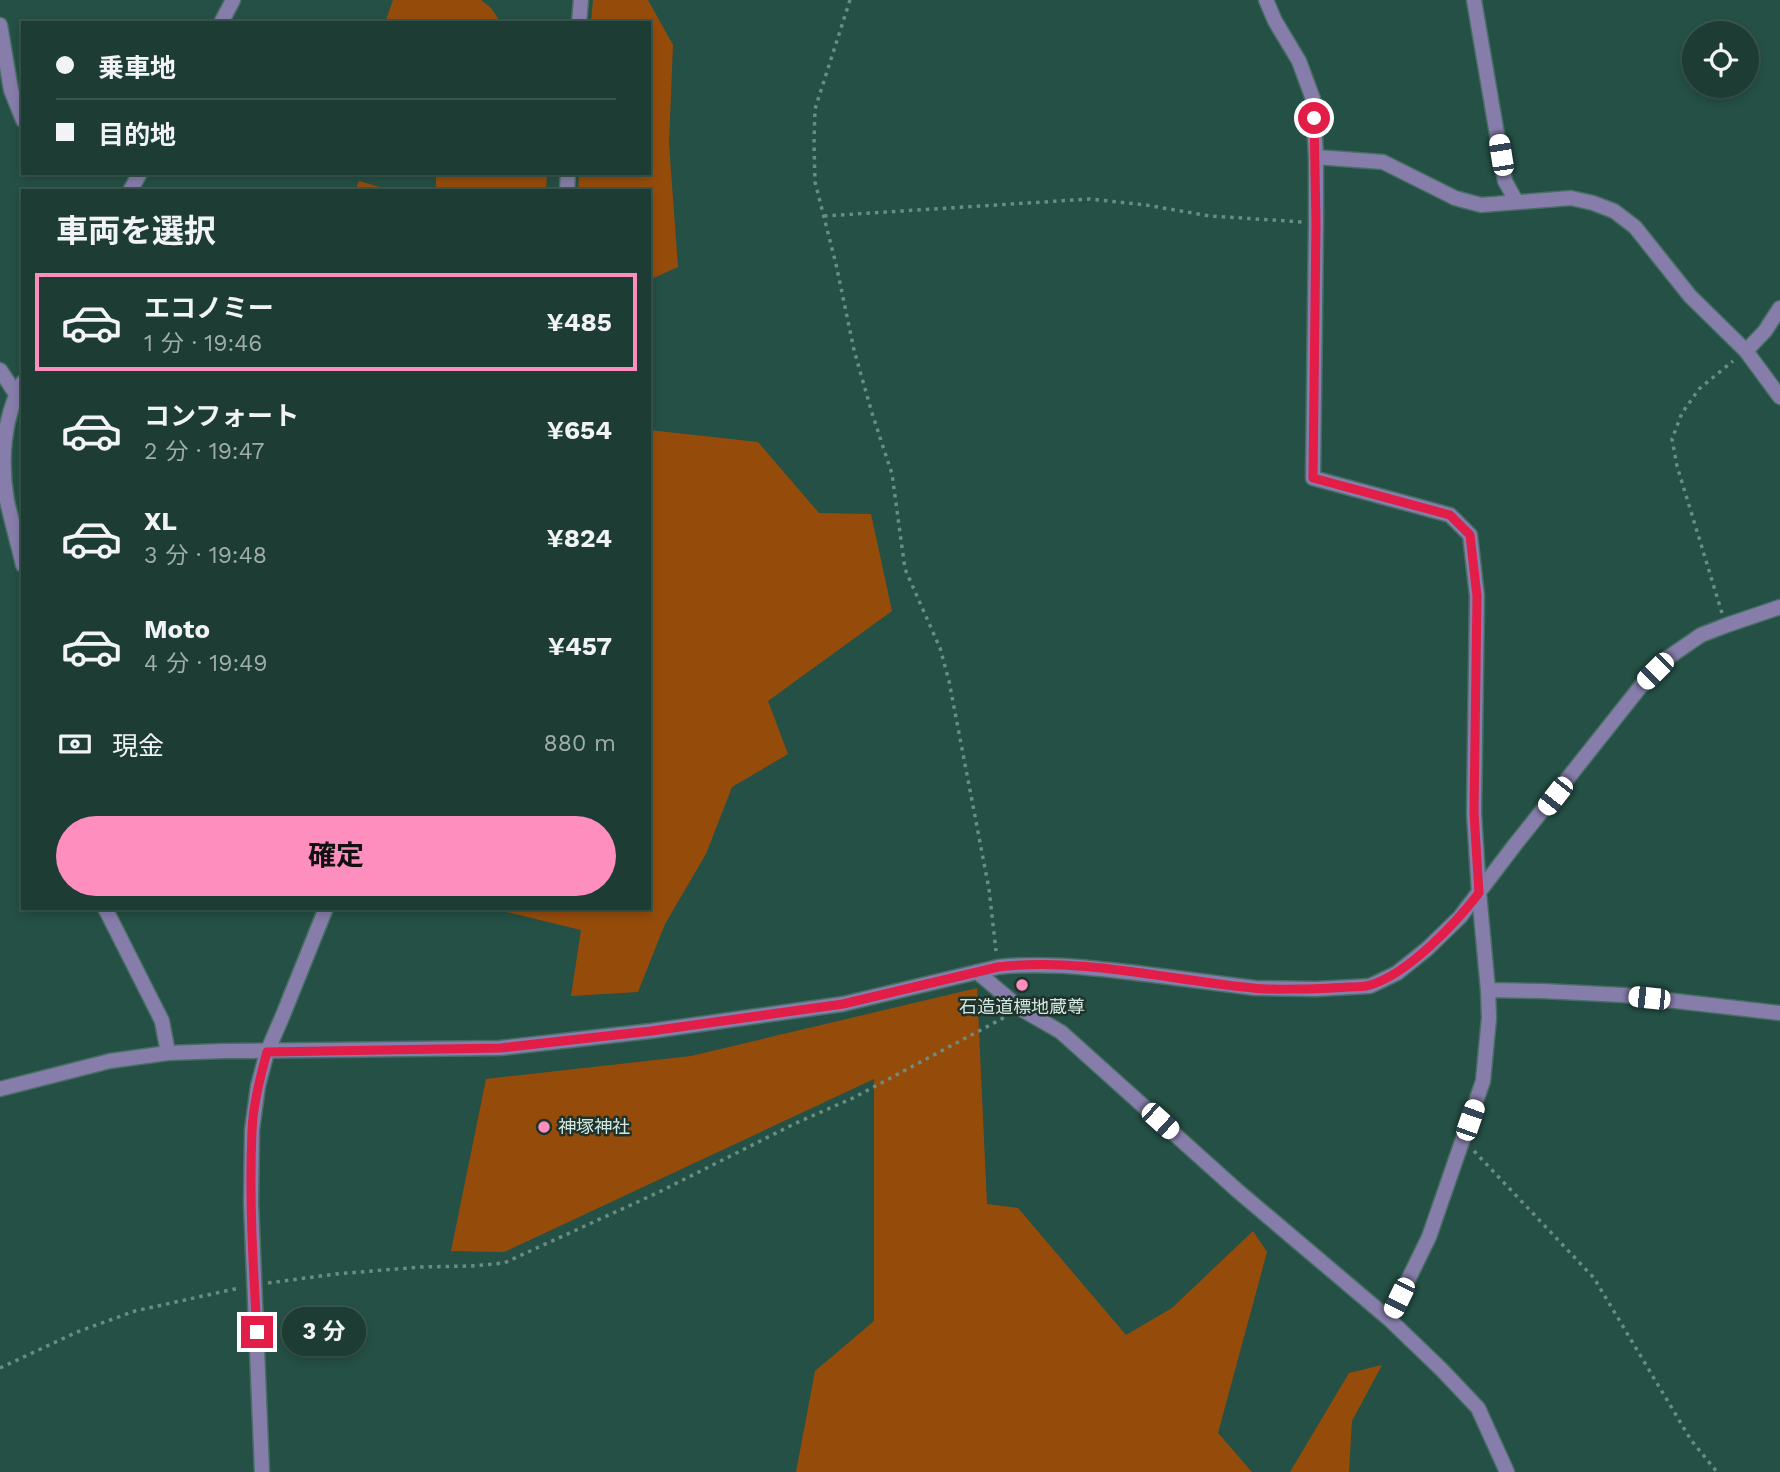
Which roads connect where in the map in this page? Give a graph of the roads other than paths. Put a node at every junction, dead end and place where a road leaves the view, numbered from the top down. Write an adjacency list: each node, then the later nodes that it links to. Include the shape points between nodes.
1 (233, 0): 5 (street)
2 (581, 0): 6 (street)
3 (1266, 0): 9 (street, via 1299,61 1313,99)
4 (1474, 0): 10 (street, via 1505,181)
5 (222, 21)
6 (579, 21)
7 (0, 25): 8 (street, via 11,90)
8 (21, 115)
9 (1316, 157): 10 (street, via 1383,162 1455,198 1481,205); 18 (street, via 1313,478 1450,515 1470,535 1477,596 1474,813)
10 (1516, 201): 12 (street, via 1571,198 1614,211 1635,227 1690,296)
11 (1780, 308): 12 (street)
12 (1746, 351): 15 (street)
13 (0, 370): 14 (street)
14 (19, 388): 16 (street, via 4,443 4,470)
15 (1780, 397)
16 (21, 557)
17 (1780, 607): 18 (street, via 1701,635 1669,657 1641,686)
18 (1479, 893): 21 (street, via 1427,949 1370,986 1255,988 1060,965 1021,964); 22 (street)
19 (107, 910): 25 (street, via 162,1021)
20 (325, 910): 24 (street)
21 (977, 972): 24 (street, via 843,1004 637,1033 500,1048); 27 (street, via 1021,1009 1061,1032)
22 (1489, 990): 23 (street, via 1623,995); 27 (street, via 1483,1081 1429,1237)
23 (1780, 1013)
24 (267, 1052): 25 (street); 28 (street, via 252,1129 251,1203)
25 (169, 1054): 26 (street, via 110,1061)
26 (0, 1089)
27 (1389, 1319): 29 (street, via 1478,1408)
28 (262, 1472)
29 (1507, 1472)

